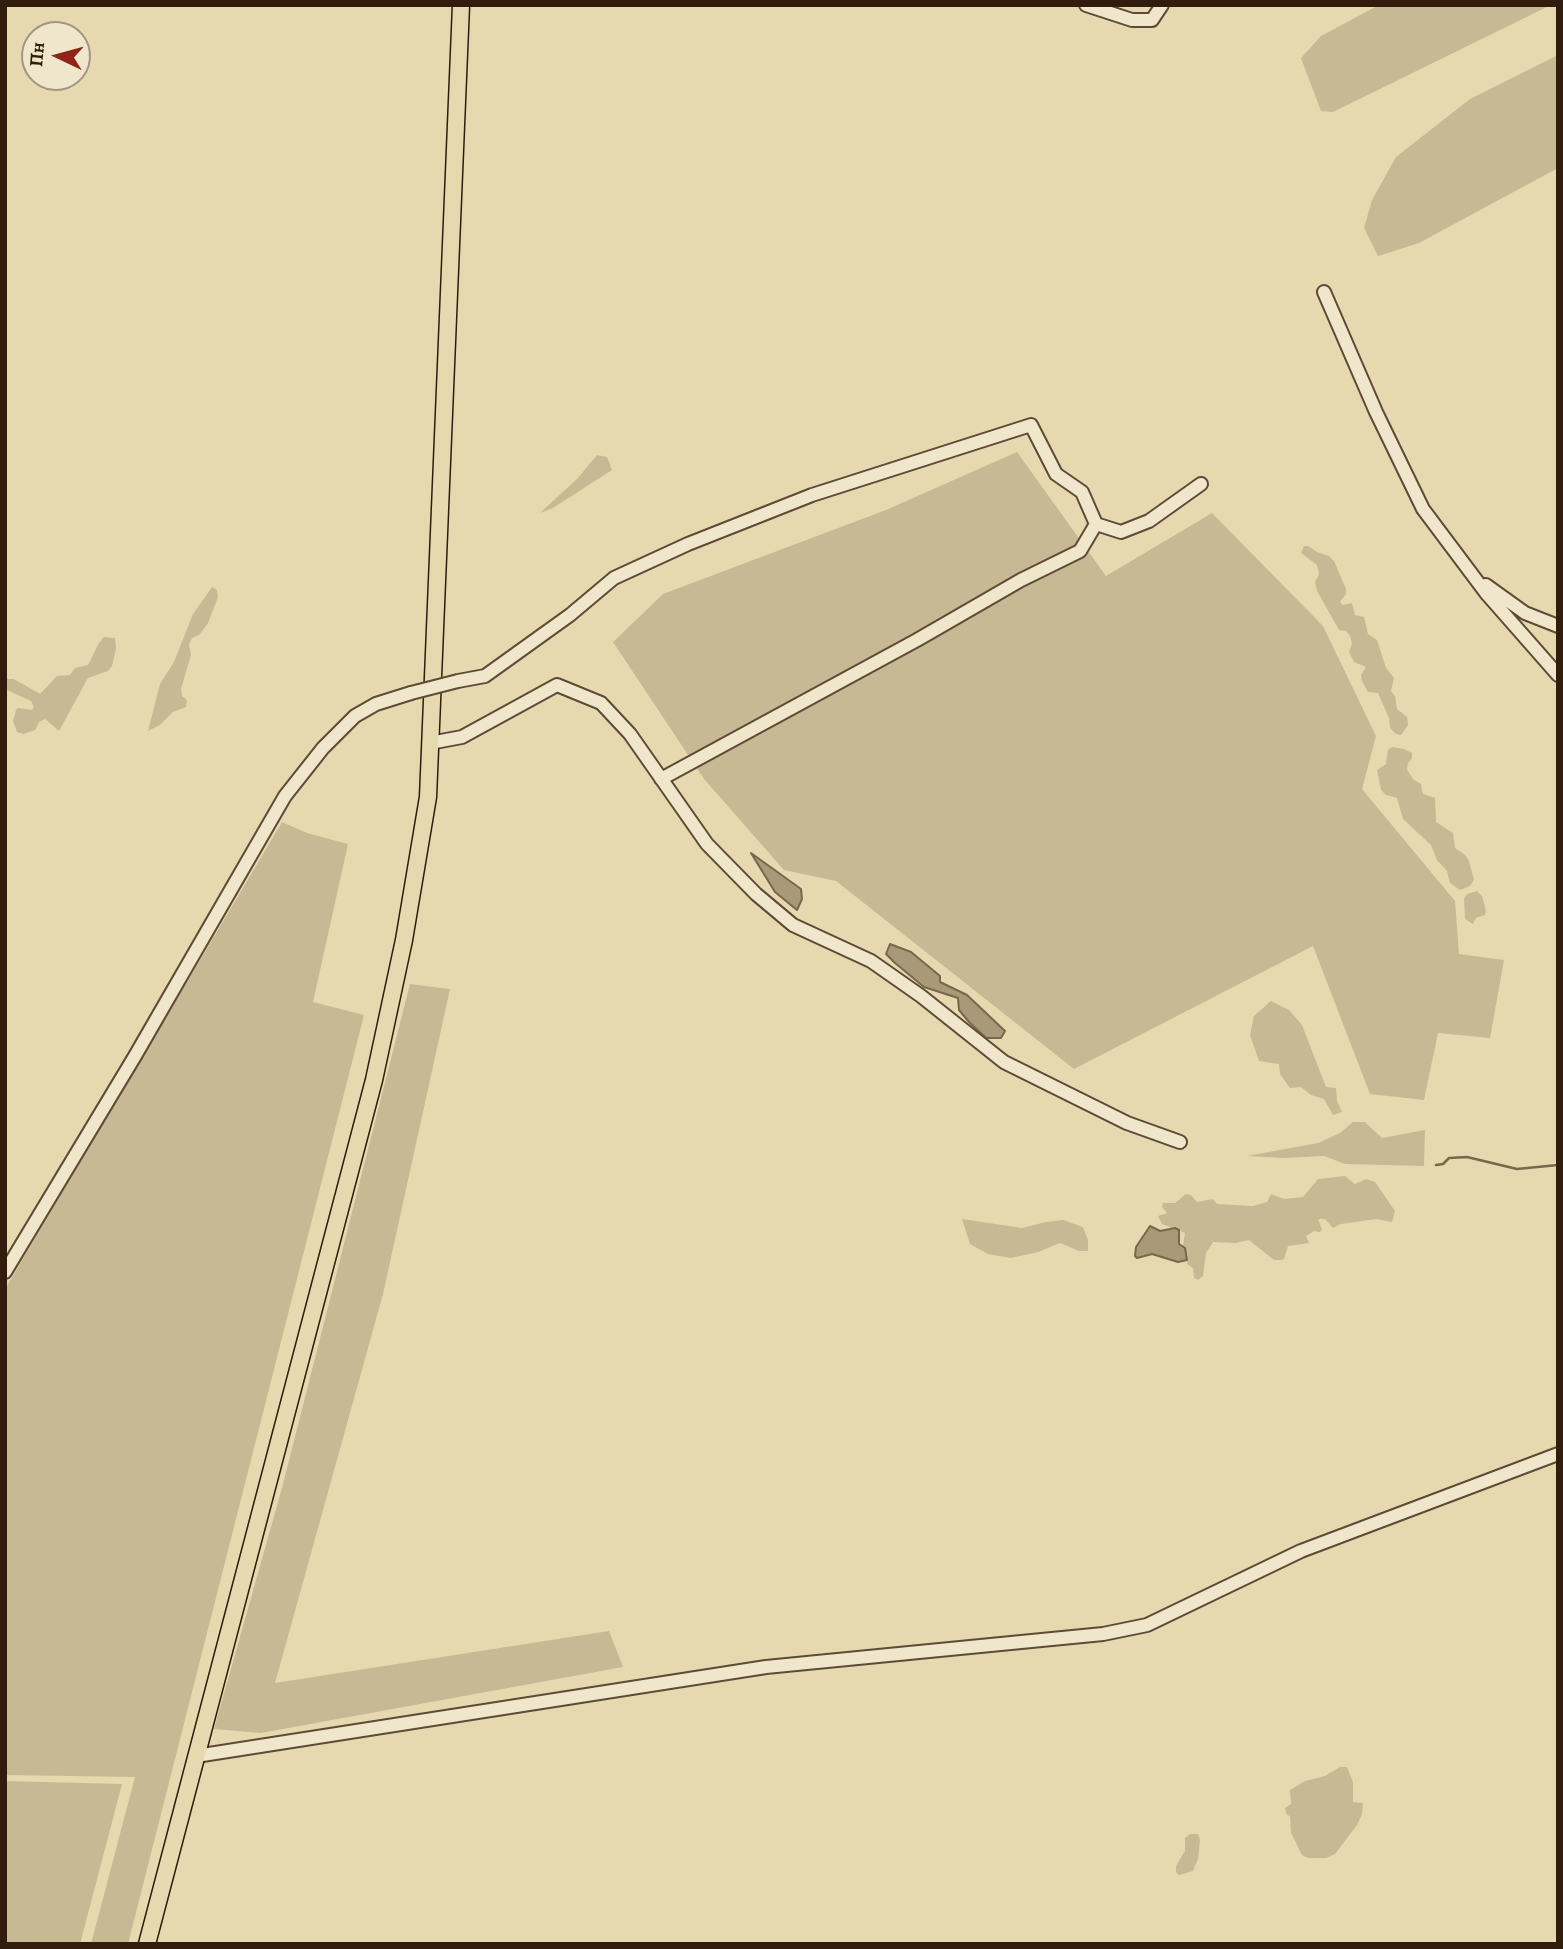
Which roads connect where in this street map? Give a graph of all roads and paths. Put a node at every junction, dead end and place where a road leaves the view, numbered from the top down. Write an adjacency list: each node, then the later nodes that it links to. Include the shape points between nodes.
1 (461, 5): 10 (main road)
2 (1086, 5): 3 (street, via 1132,20 1152,20)
3 (1162, 5)
4 (1324, 292): 7 (street, via 1423,509)
5 (1200, 484): 6 (street, via 1149,522 1121,532)
6 (1096, 524): 11 (street, via 1080,551); 13 (street, bridge, via 1082,492 1056,474 1031,425 812,495 688,544 614,579 485,676 411,693 355,716 285,796)
7 (1474, 577): 8 (street, via 1525,613); 9 (street)
8 (1558, 626)
9 (1558, 675)
10 (430, 743): 11 (street, via 462,737 557,685 601,703 630,734); 15 (main road, via 426,810 374,1080)
11 (661, 779): 12 (street, via 707,844 793,925 871,961 1004,1062 1127,1123)
12 (1180, 1142)
13 (5, 1272)
14 (1558, 1454): 15 (street, via 1301,1551 1147,1625 1103,1634 766,1667)
15 (196, 1756): 16 (main road)
16 (147, 1944)

